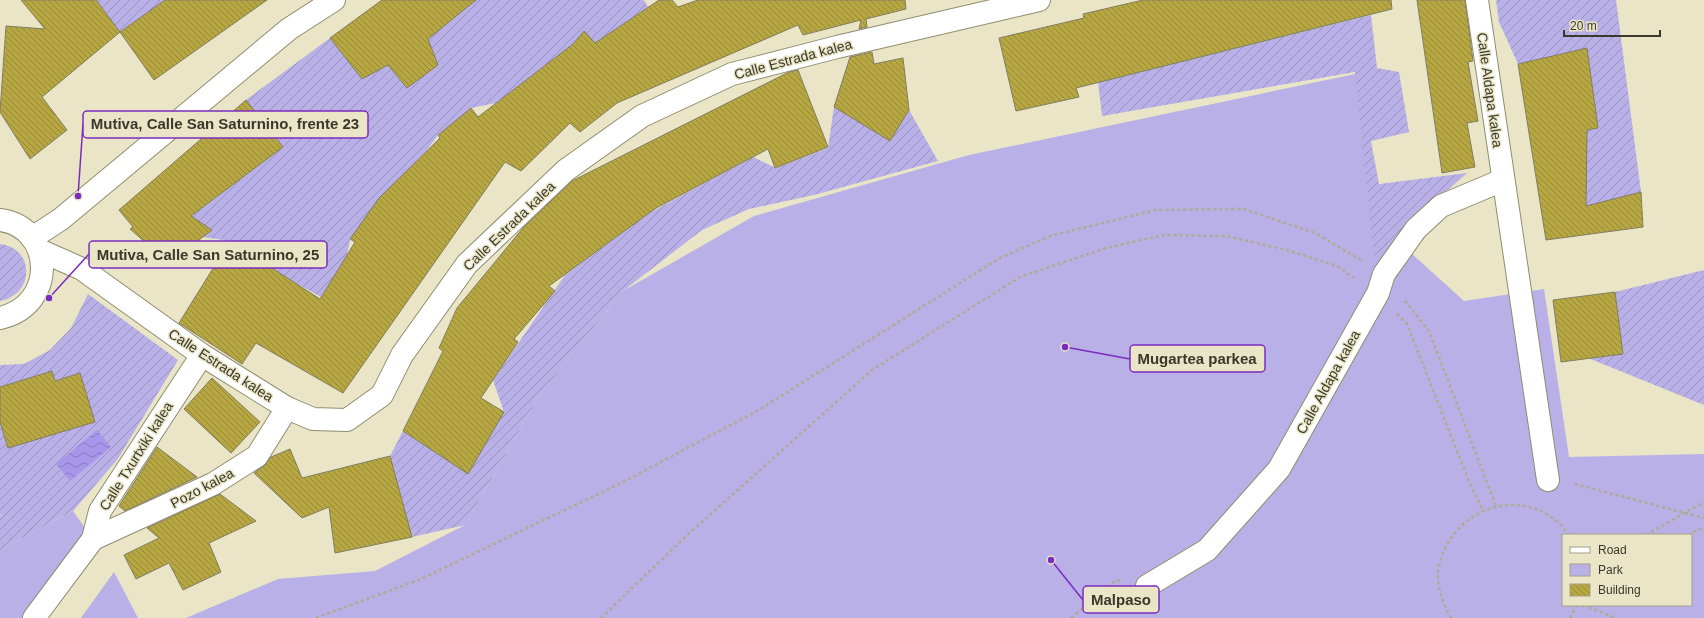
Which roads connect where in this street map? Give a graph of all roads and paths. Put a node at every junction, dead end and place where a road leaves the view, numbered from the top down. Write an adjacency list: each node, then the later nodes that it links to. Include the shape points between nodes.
1 (334, 0): 6 (street, via 289,29 61,219)
2 (1039, 0): 10 (street, Calle Estrada kalea, via 732,74 642,116 566,170 467,264 402,355 382,395 347,420 313,419)
3 (1477, 0): 4 (street, Calle Aldapa kalea)
4 (1503, 180): 7 (street, Calle Aldapa kalea, via 1441,206 1416,229); 11 (street, Calle Aldapa kalea)
5 (0, 220): 6 (street, Calle Estrada kalea, via 21,228)
6 (35, 244): 8 (street, via 42,265 41,281 35,295 25,307 12,315); 9 (street, Calle Estrada kalea, via 82,269)
7 (1381, 284): 13 (path, via 1429,331); 14 (path, via 1407,324); 23 (street, Calle Aldapa kalea, via 1279,469 1208,550); 27 (path, via 1315,233 1244,209 1155,210 1050,236 998,259 758,410 623,482 421,579); 28 (path, via 1287,250 1226,236 1164,235 1106,248 1020,277 872,370 685,537)
8 (0, 318)
9 (202, 355): 10 (street, Calle Estrada kalea); 22 (street, Calle Txurtxiki kalea, via 100,511)
10 (287, 408): 22 (street, Pozo kalea, via 257,456 213,484)
11 (1548, 480): 15 (path); 16 (path, via 1565,481)
12 (1704, 502): 16 (path)
13 (1496, 506): 14 (path); 15 (path, via 1521,505)
14 (1483, 511): 30 (path, via 1473,515 1455,531 1443,552 1438,576 1442,601)
15 (1544, 512): 19 (path, via 1563,526)
16 (1683, 514): 17 (path); 20 (path)
17 (1704, 518)
18 (1704, 527): 21 (path)
19 (1568, 534)
20 (1648, 534)
21 (1690, 534)
22 (93, 539): 26 (street, Calle Txurtxiki kalea)
23 (1147, 586): 29 (path, via 1116,580)
24 (1576, 606): 31 (path)
25 (1586, 606): 32 (path)
26 (34, 618)
27 (316, 618)
28 (601, 618)
29 (1071, 618)
30 (1451, 618)
31 (1570, 618)
32 (1616, 618)

